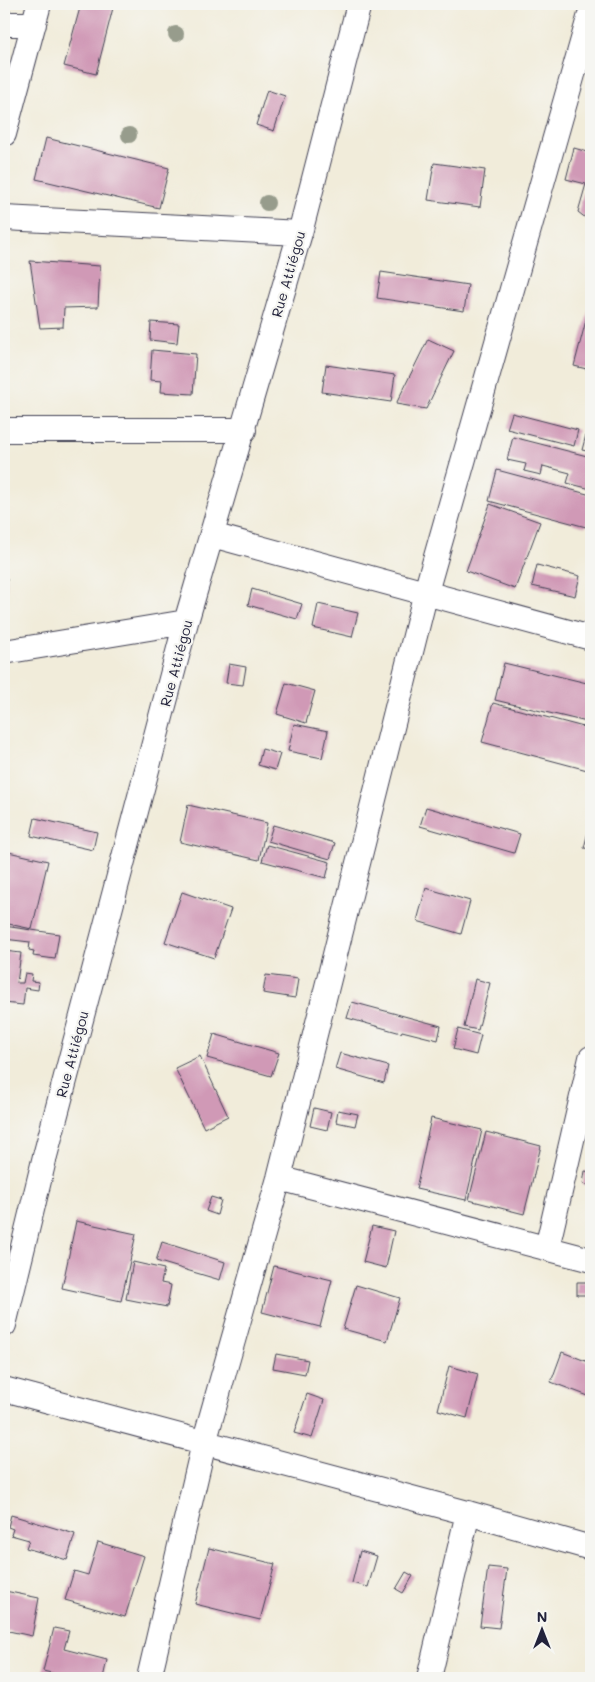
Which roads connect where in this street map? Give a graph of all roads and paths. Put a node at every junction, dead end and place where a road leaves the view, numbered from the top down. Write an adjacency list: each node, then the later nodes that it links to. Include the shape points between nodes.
1 (359, 4): 7 (street, Rue Attiégou)
2 (591, 11): 11 (street)
3 (36, 14): 4 (street); 5 (street)
4 (4, 24)
5 (4, 134)
6 (4, 218): 7 (street)
7 (300, 233): 9 (street, Rue Attiégou)
8 (4, 430): 9 (street)
9 (244, 430): 10 (street, Rue Attiégou)
10 (212, 535): 11 (street); 12 (street, Rue Attiégou)
11 (426, 592): 13 (street); 16 (street)
12 (186, 622): 14 (street); 18 (street, Rue Attiégou, via 45,1156)
13 (591, 638)
14 (4, 652)
15 (591, 1058): 17 (street)
16 (279, 1178): 17 (street); 22 (street)
17 (547, 1248): 19 (street)
18 (12, 1255): 20 (street, Rue Attiégou)
19 (591, 1260)
20 (4, 1325)
21 (4, 1389): 22 (street)
22 (204, 1443): 23 (street); 25 (street)
23 (468, 1512): 24 (street); 26 (street)
24 (591, 1548)
25 (149, 1678)
26 (429, 1678)

